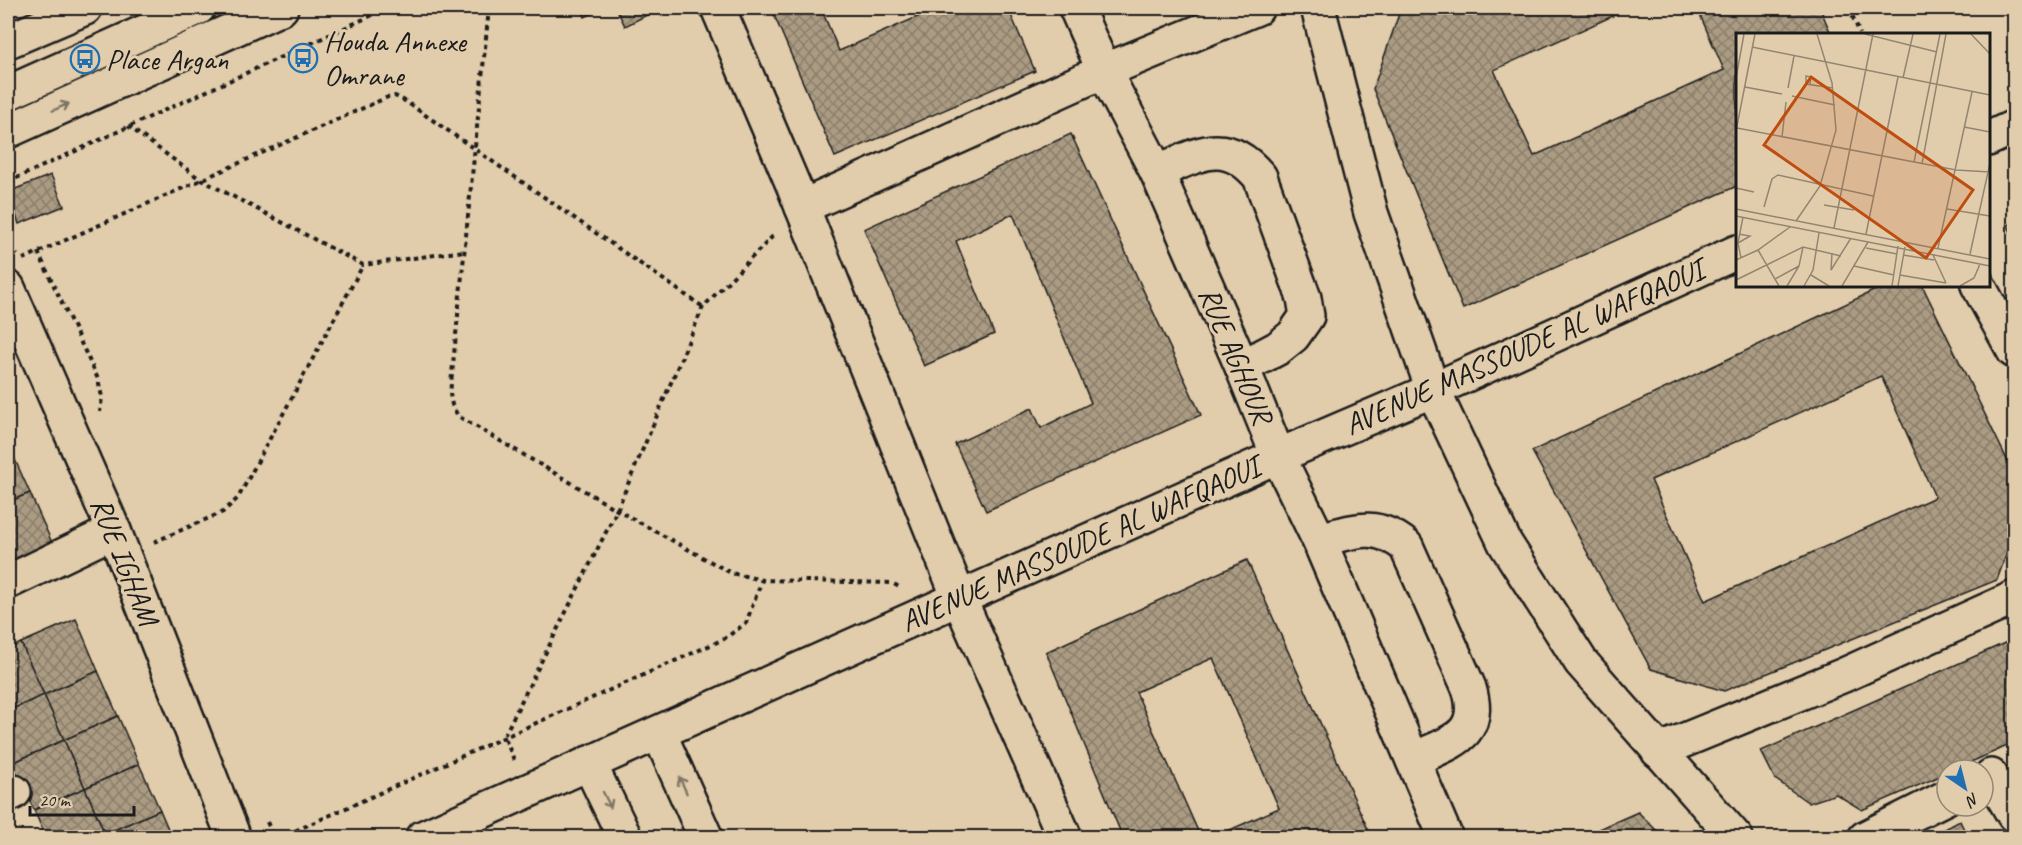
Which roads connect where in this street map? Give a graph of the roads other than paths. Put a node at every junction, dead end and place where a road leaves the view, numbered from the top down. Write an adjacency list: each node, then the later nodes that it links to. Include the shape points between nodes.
1 (85, 8): 9 (street)
2 (181, 8): 11 (street)
3 (198, 8): 12 (street)
4 (718, 8): 17 (street)
5 (1076, 8): 10 (street, RUE AGHOUR)
6 (1257, 8): 10 (street)
7 (1318, 8): 23 (street, via 1371,213)
8 (269, 10): 14 (street, one-way to 8)
9 (8, 41)
10 (1104, 71): 16 (street, RUE AGHOUR); 17 (street)
11 (8, 85)
12 (8, 93)
13 (2014, 127): 15 (street)
14 (8, 131)
15 (1989, 139)
16 (1157, 172): 22 (street, RUE AGHOUR); 22 (street, via 1206,151 1239,159 1260,177 1307,316 1293,336 1278,348)
17 (802, 207): 28 (street)
18 (1736, 252): 23 (street, AVENUE MASSOUDE AL WAFQAOUI)
19 (1979, 286): 21 (street)
20 (8, 288): 25 (street, RUE IGHAM)
21 (2014, 351)
22 (1242, 367): 24 (street, RUE AGHOUR)
23 (1433, 390): 24 (street, AVENUE MASSOUDE AL WAFQAOUI); 31 (street, via 1504,543 1581,662)
24 (1278, 456): 26 (street, RUE AGHOUR); 28 (street, AVENUE MASSOUDE AL WAFQAOUI)
25 (114, 531): 27 (street); 37 (street, RUE IGHAM)
26 (1319, 540): 32 (street, RUE AGHOUR); 32 (street, via 1379,530 1406,546 1469,688 1474,704 1469,726 1461,736)
27 (8, 582)
28 (959, 598): 30 (street, AVENUE MASSOUDE AL WAFQAOUI); 41 (street)
29 (2014, 598): 31 (street, via 1844,675)
30 (659, 733): 33 (street, AVENUE MASSOUDE AL WAFQAOUI); 40 (street, one-way to 30)
31 (1658, 751): 43 (street)
32 (1413, 760): 42 (street, RUE AGHOUR)
33 (589, 763): 38 (street, AVENUE MASSOUDE AL WAFQAOUI); 39 (street, one-way to 39)
34 (1996, 773): 36 (street)
35 (1935, 803): 44 (street)
36 (2014, 815)
37 (234, 837)
38 (422, 837)
39 (625, 837)
40 (706, 837)
41 (1065, 837)
42 (1446, 837)
43 (1736, 837)
44 (1865, 837)

